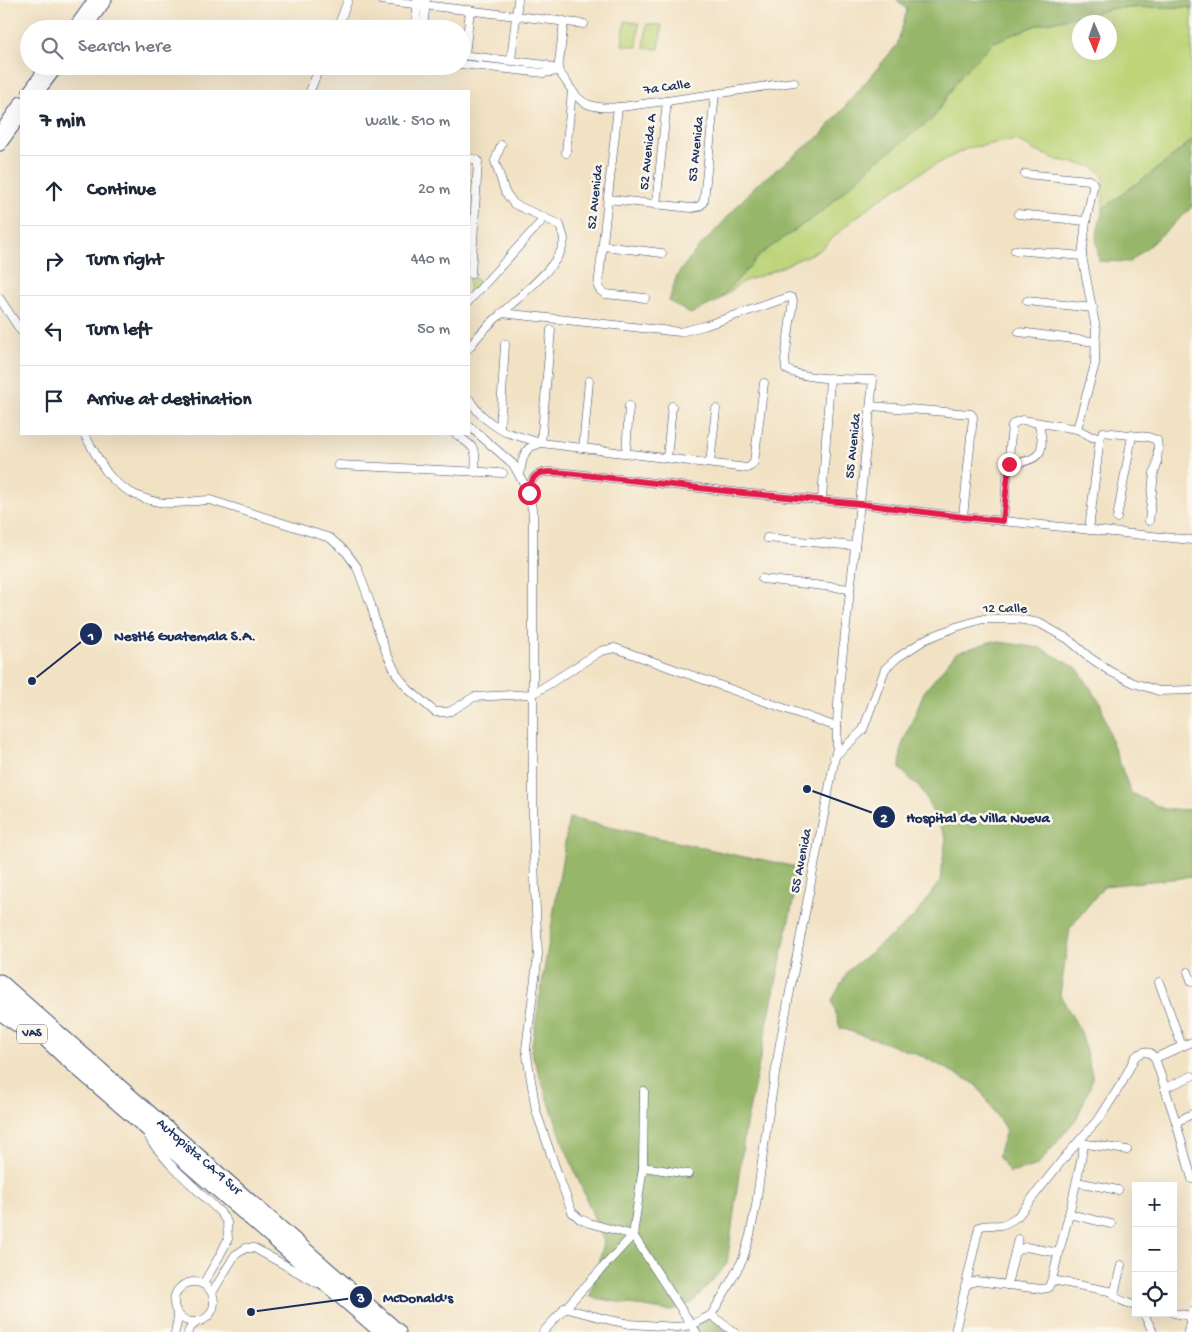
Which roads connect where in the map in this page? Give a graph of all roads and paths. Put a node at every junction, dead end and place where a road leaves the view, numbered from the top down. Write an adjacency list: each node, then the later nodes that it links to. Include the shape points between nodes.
1 (94, 0): 9 (main road)
2 (106, 0): 10 (main road)
3 (348, 0): 11 (street)
4 (381, 0): 6 (street)
5 (518, 0): 8 (street)
6 (422, 2): 7 (street); 12 (street); 13 (street)
7 (470, 10): 8 (street); 14 (street)
8 (516, 15): 15 (street); 18 (street)
9 (80, 20)
10 (92, 20)
11 (340, 20)
12 (417, 20)
13 (423, 20)
14 (468, 20)
15 (564, 21): 16 (street); 20 (street)
16 (584, 24)
17 (470, 56): 18 (street)
18 (511, 60): 20 (street, via 546,65)
19 (470, 65): 20 (street, via 544,73)
20 (558, 71): 28 (street, 7a Calle)
21 (41, 75): 25 (main road)
22 (51, 75): 26 (main road)
23 (316, 75): 27 (street)
24 (794, 82): 29 (street, 7a Calle)
25 (30, 90)
26 (40, 90)
27 (310, 90)
28 (572, 91): 32 (street, 7a Calle, via 589,105); 37 (street)
29 (716, 94): 30 (street, 7a Calle); 41 (street, 53 Avenida, via 704,200 693,208)
30 (667, 101): 32 (street, 7a Calle); 41 (street, 52 Avenida A)
31 (20, 103): 34 (main road)
32 (618, 107): 40 (street, 52 Avenida)
33 (20, 117): 35 (main road)
34 (0, 132)
35 (0, 145)
36 (501, 145): 55 (street, via 495,161 505,192 514,204 560,225 564,239 550,269)
37 (566, 153)
38 (470, 158): 49 (street, via 478,160)
39 (1025, 174): 43 (street, via 1089,180 1093,188)
40 (608, 199): 41 (street); 45 (street, 52 Avenida)
41 (656, 205)
42 (1018, 214): 43 (street)
43 (1086, 221): 48 (street)
44 (540, 223): 49 (street)
45 (603, 246): 47 (street); 51 (street, 52 Avenida, via 599,289 605,294)
46 (1015, 250): 48 (street)
47 (662, 253)
48 (1082, 256): 54 (street)
49 (477, 276): 50 (street)
50 (470, 298)
51 (645, 298)
52 (0, 299): 56 (street)
53 (1027, 301): 54 (street)
54 (1093, 308): 59 (street)
55 (501, 313): 61 (street); 62 (street, via 680,332 789,297 793,302 786,369 792,373)
56 (20, 329)
57 (551, 330): 78 (street)
58 (1019, 332): 59 (street)
59 (1096, 342): 73 (street, via 1095,364)
60 (505, 344): 72 (street)
61 (470, 346)
62 (830, 378): 68 (street, 55 Avenida, via 873,380); 89 (street)
63 (589, 381): 79 (street)
64 (764, 384): 82 (street, via 754,462 747,468)
65 (470, 401): 72 (street, via 481,416)
66 (630, 406): 80 (street)
67 (672, 406): 81 (street)
68 (871, 406): 90 (street, 55 Avenida); 91 (street, via 971,414)
69 (716, 409): 82 (street)
70 (1038, 422): 73 (street); 83 (street, via 1042,442 1037,456); 83 (street, via 1022,420 1012,425)
71 (470, 427): 87 (street, via 513,464)
72 (500, 430): 78 (street)
73 (1077, 430): 77 (street)
74 (85, 435): 102 (street, via 109,474 136,495 178,504 210,500 330,538 357,567 397,676 431,710 451,711 474,697)
75 (457, 435): 85 (street, via 476,451)
76 (1132, 436): 77 (street, via 1103,432); 92 (street); 94 (street, via 1156,440 1158,449)
77 (1100, 437): 95 (street)
78 (541, 443): 79 (street); 87 (street, via 529,448 525,454)
79 (583, 448): 80 (street)
80 (626, 453): 81 (street)
81 (667, 458): 82 (street)
82 (710, 463)
83 (1009, 464): 93 (street)
84 (338, 465): 85 (street)
85 (476, 472): 86 (street)
86 (503, 473)
87 (520, 476): 88 (street)
88 (529, 493): 89 (street, via 535,476 545,472); 102 (street, via 533,515)
89 (822, 500): 90 (street)
90 (861, 504): 91 (street); 98 (street, 55 Avenida)
91 (963, 517): 93 (street)
92 (1117, 518)
93 (1003, 521): 95 (street)
94 (1149, 521)
95 (1089, 530): 97 (street)
96 (767, 538): 98 (street)
97 (1192, 540)
98 (855, 546): 100 (street, 55 Avenida)
99 (762, 579): 100 (street)
100 (850, 589): 103 (street, 55 Avenida)
101 (1192, 690): 104 (street, 12 Calle, via 1159,691 1134,683 1111,672 1068,639 1039,623 983,619 926,639 885,669 863,730)
102 (532, 694): 103 (street, via 601,651 615,648); 130 (street, via 538,954 526,1049 536,1111 572,1212 589,1223)
103 (837, 727): 104 (street, 55 Avenida)
104 (834, 757): 147 (street, 55 Avenida, via 780,1043 750,1235 743,1259)
105 (1188, 972): 108 (street)
106 (0, 982): 155 (highway, Autopista CA-9 Sur)
107 (1159, 982): 112 (street)
108 (1192, 982)
109 (0, 996): 113 (highway, Autopista CA-9 Sur)
110 (0, 1012): 113 (highway, VAS)
111 (1192, 1042): 112 (street)
112 (1182, 1046): 114 (street)
113 (64, 1056): 119 (highway, Autopista CA-9 Sur)
114 (1155, 1058): 116 (street); 121 (street, via 1144,1052 1135,1057 1123,1081)
115 (1192, 1076): 116 (street)
116 (1165, 1088): 120 (street)
117 (644, 1091): 123 (street)
118 (1191, 1117): 120 (street)
119 (139, 1120): 136 (street, via 170,1164 227,1222 228,1239); 141 (highway, Autopista CA-9 Sur)
120 (1176, 1122): 125 (street)
121 (1081, 1143): 122 (street); 126 (street); 138 (street, via 1018,1216 1001,1225 979,1227)
122 (1128, 1150)
123 (642, 1167): 124 (street); 130 (street)
124 (688, 1174)
125 (1192, 1179)
126 (1077, 1182): 127 (street); 128 (street)
127 (1118, 1190)
128 (1070, 1214): 129 (street); 133 (street)
129 (1111, 1224)
130 (633, 1235): 143 (street); 150 (street)
131 (1018, 1239): 132 (street)
132 (1015, 1252): 133 (street, via 1026,1247); 137 (street)
133 (1059, 1253): 135 (street)
134 (1122, 1266): 139 (street)
135 (1052, 1280): 137 (street, via 1048,1288 1041,1289); 139 (street)
136 (203, 1284): 140 (street); 145 (street, via 188,1282 181,1286 174,1299)
137 (1007, 1286): 138 (street, via 976,1281)
138 (965, 1288): 158 (street)
139 (1114, 1292): 142 (street, via 1116,1298)
140 (212, 1293): 141 (street, via 235,1255 246,1248 254,1248); 149 (street, via 214,1300 210,1313)
141 (344, 1300): 153 (highway); 154 (highway, Autopista CA-9 Sur)
142 (1132, 1304)
143 (564, 1308): 150 (street, via 630,1324); 156 (street)
144 (1177, 1312): 146 (street)
145 (178, 1314): 149 (street, via 187,1320); 151 (street)
146 (1192, 1314): 160 (street)
147 (711, 1315): 150 (street); 157 (street)
148 (1146, 1317): 159 (street)
149 (198, 1321): 152 (street)
150 (694, 1328)
151 (175, 1332)
152 (188, 1332)
153 (375, 1332)
154 (382, 1332)
155 (398, 1332)
156 (544, 1332)
157 (734, 1332)
158 (955, 1332)
159 (1153, 1332)
160 (1188, 1332)

